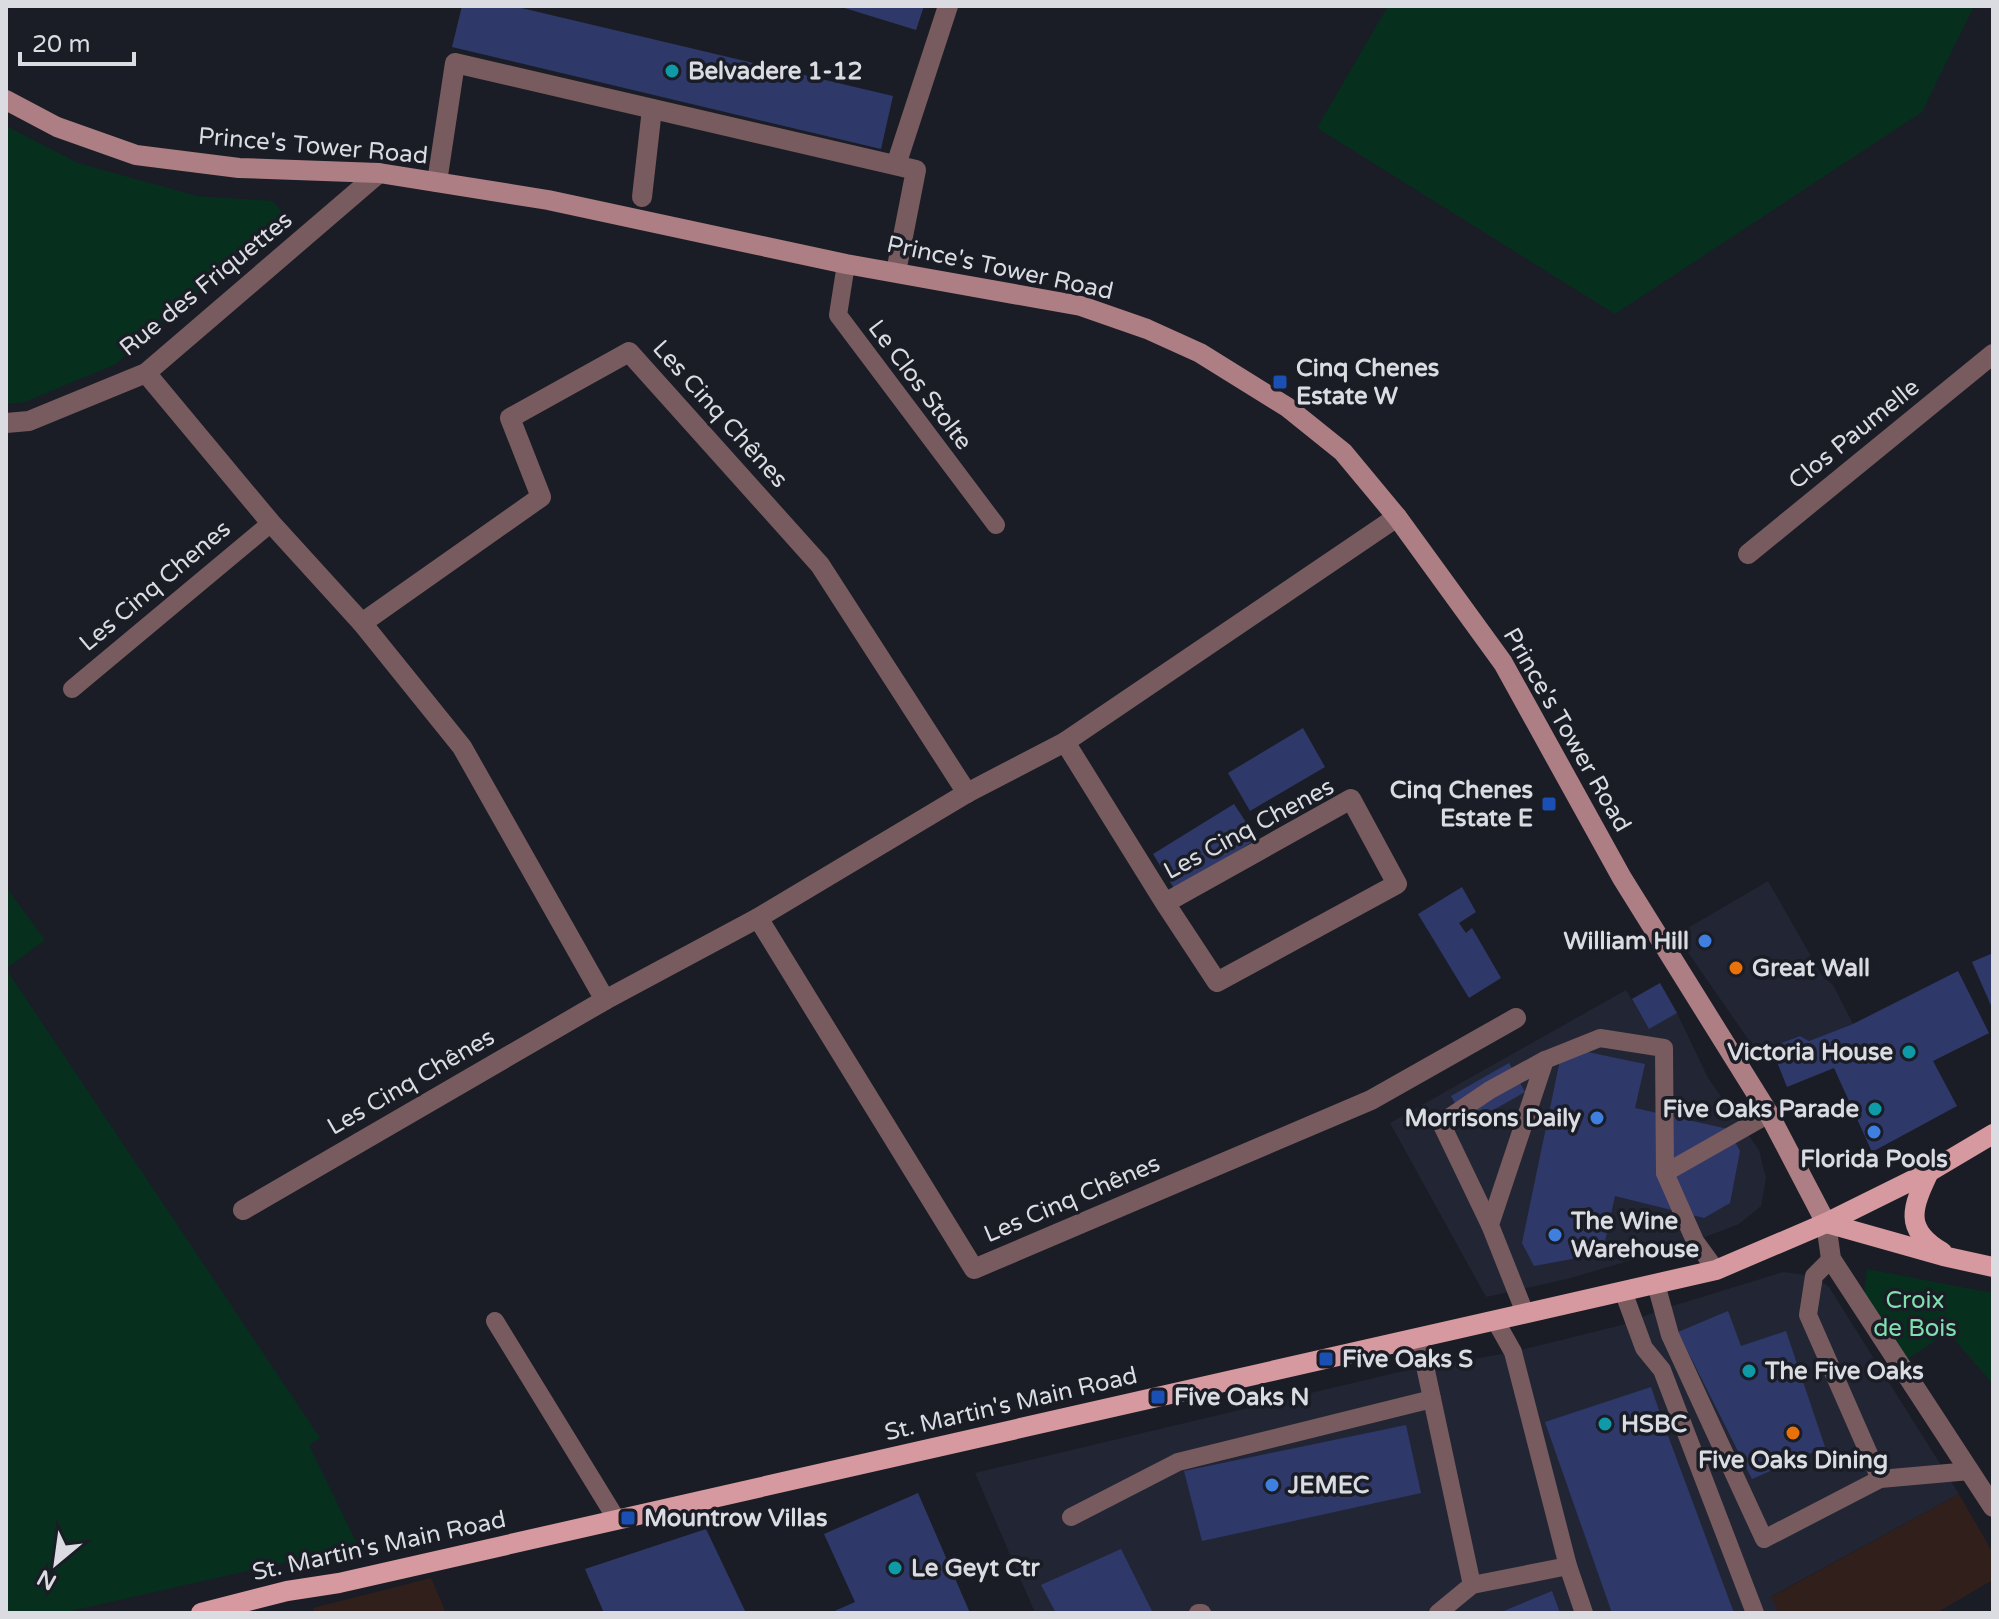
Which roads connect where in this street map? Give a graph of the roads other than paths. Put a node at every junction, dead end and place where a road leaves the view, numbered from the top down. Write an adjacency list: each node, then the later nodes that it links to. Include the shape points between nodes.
1 (948, 6): 4 (street)
2 (6, 100): 5 (main road, Prince's Tower Road, via 57,127 136,155 239,168)
3 (652, 109): 4 (street); 6 (street, via 455,63); 7 (street)
4 (896, 165): 9 (street, via 916,170)
5 (379, 173): 6 (main road, Prince's Tower Road); 11 (street, Rue des Friquettes)
6 (437, 182): 8 (main road, Prince's Tower Road, via 548,200)
7 (642, 197)
8 (846, 264): 9 (main road, Prince's Tower Road); 15 (lane, Le Clos Stolte, via 838,315)
9 (896, 272): 13 (main road, Prince's Tower Road, via 1081,306 1200,353 1287,407 1343,452)
10 (1993, 354): 16 (street, Clos Paumelle)
11 (146, 373): 12 (street, Rue des Friquettes, via 29,421); 14 (street)
12 (6, 423)
13 (1397, 517): 19 (street); 26 (main road, Prince's Tower Road, via 1503,663 1622,878)
14 (271, 523): 17 (street); 18 (lane, Les Cinq Chenes)
15 (996, 525)
16 (1748, 554)
17 (362, 623): 20 (street, Les Cinq Chênes, via 541,497 510,418 629,352 820,565); 23 (street, via 462,747)
18 (72, 689)
19 (1065, 742): 20 (street, Les Cinq Chênes); 21 (street, Les Cinq Chenes)
20 (967, 793): 22 (street, Les Cinq Chênes)
21 (1165, 903): 21 (street, Les Cinq Chenes, via 1351,799 1397,884 1217,982)
22 (758, 918): 23 (street, Les Cinq Chênes); 24 (street, Les Cinq Chênes, via 974,1269 1371,1100)
23 (605, 1000): 30 (street, Les Cinq Chênes)
24 (1516, 1018)
25 (1545, 1060): 29 (lane, via 1600,1038 1664,1048); 32 (lane); 32 (lane, via 1441,1123)
26 (1769, 1114): 29 (lane); 31 (main road, Prince's Tower Road)
27 (1993, 1134): 28 (main road, St. Martin's Main Road)
28 (1929, 1172): 31 (main road, St. Martin's Main Road); 33 (main road, via 1914,1203 1914,1219 1930,1245)
29 (1665, 1173): 36 (lane, via 1695,1241)
30 (243, 1210)
31 (1826, 1223): 33 (main road); 34 (street); 36 (main road, St. Martin's Main Road)
32 (1490, 1225): 39 (lane)
33 (1954, 1258): 35 (main road)
34 (1831, 1259): 44 (street); 45 (lane, via 1814,1276 1808,1315)
35 (1993, 1267)
36 (1716, 1270): 37 (main road, St. Martin's Main Road)
37 (1656, 1284): 38 (main road, St. Martin's Main Road); 45 (lane, via 1670,1335 1764,1539)
38 (1623, 1291): 39 (main road, St. Martin's Main Road); 54 (lane, via 1644,1348 1662,1370)
39 (1525, 1313): 40 (main road, St. Martin's Main Road)
40 (1495, 1320): 42 (main road, St. Martin's Main Road); 49 (lane, via 1513,1352)
41 (495, 1321): 48 (lane)
42 (1419, 1338): 43 (lane); 48 (main road, St. Martin's Main Road)
43 (1432, 1399): 47 (lane, via 1178,1462); 50 (lane)
44 (1970, 1471): 45 (lane); 46 (street)
45 (1880, 1479)
46 (1993, 1507)
47 (1071, 1517)
48 (617, 1520): 51 (main road, St. Martin's Main Road)
49 (1568, 1566): 50 (lane); 53 (lane)
50 (1472, 1585): 52 (lane)
51 (201, 1613)
52 (1438, 1613)
53 (1584, 1613)
54 (1755, 1613)

